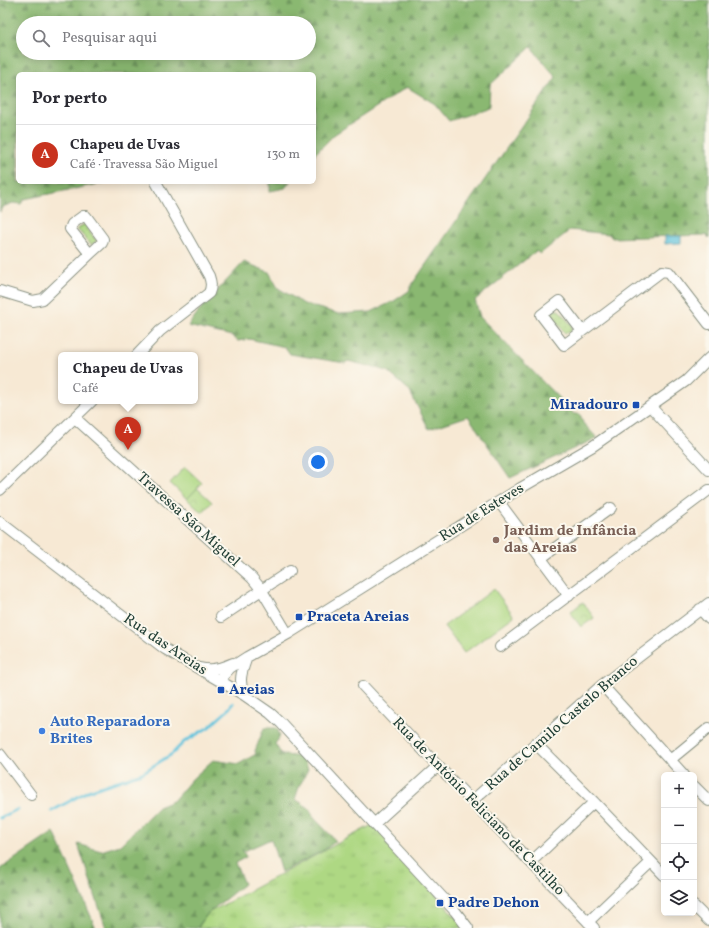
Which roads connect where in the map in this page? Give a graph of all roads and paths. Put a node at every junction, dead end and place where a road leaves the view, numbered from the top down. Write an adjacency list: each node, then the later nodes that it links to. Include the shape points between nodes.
1 (157, 184): 6 (street, via 212,283 209,293 160,331)
2 (90, 254): 3 (street, via 43,299 33,301)
3 (0, 291)
4 (709, 324): 5 (street, via 669,272 662,271)
5 (582, 331)
6 (140, 352)
7 (709, 358): 9 (street, Rua de Esteves, via 686,381)
8 (89, 404): 10 (street)
9 (650, 406): 11 (street); 14 (street, Rua de Esteves, via 593,446)
10 (75, 418): 12 (street); 19 (street, Travessa São Miguel)
11 (709, 470)
12 (0, 490)
13 (709, 490): 20 (street)
14 (500, 502): 17 (street); 25 (street, Rua de Esteves)
15 (611, 508): 17 (street)
16 (0, 522): 28 (street, Rua das Areias, via 165,649)
17 (541, 558): 20 (street)
18 (290, 571): 19 (street)
19 (261, 589): 23 (street); 25 (street, Travessa São Miguel)
20 (569, 596): 26 (street)
21 (709, 603): 22 (street, Rua de Camilo Castelo Branco)
22 (700, 609): 24 (street); 30 (street, Rua de Camilo Castelo Branco)
23 (221, 617)
24 (709, 619)
25 (288, 634): 27 (street, Rua de Esteves)
26 (500, 647)
27 (247, 657): 28 (street, Rua de Esteves, via 222,668 209,670); 29 (street, Rua de Esteves, via 230,668); 32 (street, via 240,686)
28 (192, 666): 29 (street, Rua das Areias)
29 (223, 682): 32 (street, Rua das Areias)
30 (602, 685): 34 (street, Rua de Camilo Castelo Branco); 36 (street)
31 (363, 686): 37 (street, Rua de António Feliciano de Castilho)
32 (244, 695): 44 (street, Rua das Areias, via 281,723)
33 (709, 728): 36 (street)
34 (535, 743): 41 (street, Rua de Camilo Castelo Branco); 43 (street)
35 (0, 754): 40 (street)
36 (670, 760): 38 (street)
37 (438, 766): 41 (street, Rua de António Feliciano de Castilho); 44 (street)
38 (681, 772)
39 (697, 789): 42 (street)
40 (31, 795)
41 (472, 801): 45 (street, Rua de António Feliciano de Castilho)
42 (709, 801)
43 (594, 802): 45 (street); 46 (street)
44 (374, 824): 51 (street, Rua das Areias)
45 (531, 862): 50 (street, Rua de António Feliciano de Castilho)
46 (651, 862): 47 (street); 50 (street)
47 (661, 872)
48 (697, 909): 49 (street)
49 (709, 921)
50 (591, 925)
51 (468, 928)

